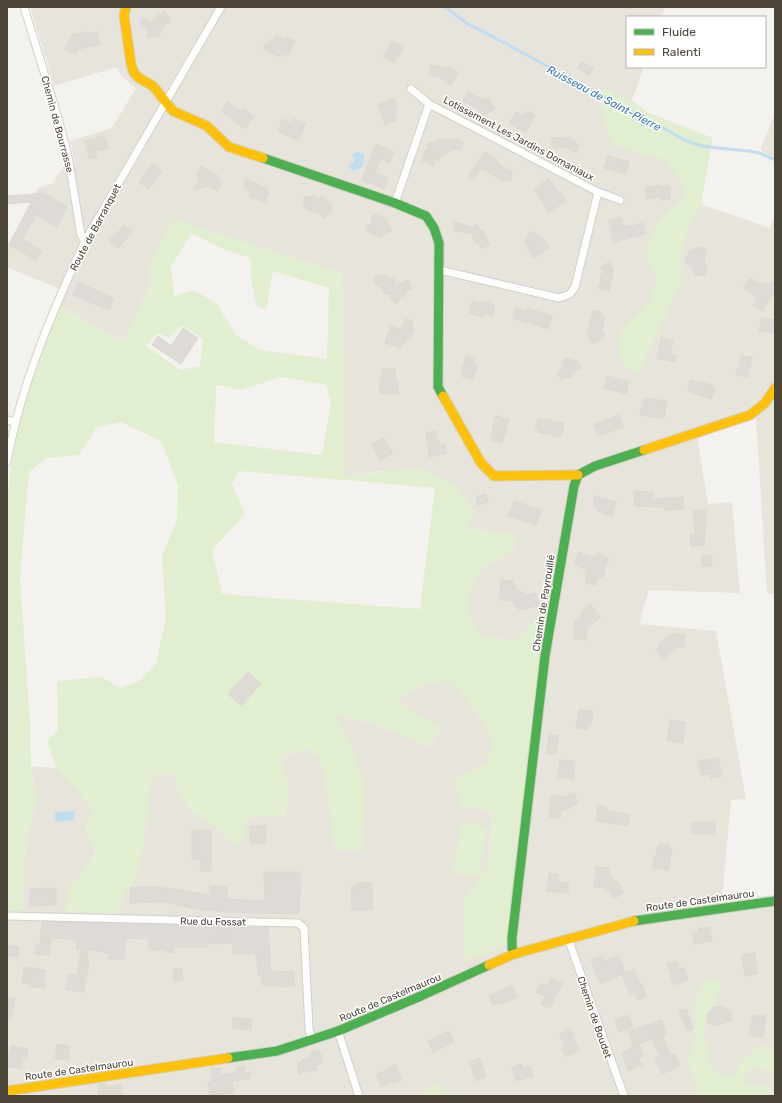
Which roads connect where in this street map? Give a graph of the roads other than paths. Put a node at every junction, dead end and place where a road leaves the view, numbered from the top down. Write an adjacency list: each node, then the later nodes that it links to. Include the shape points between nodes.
1 (24, 7): 10 (street, Chemin de Bourrasse, via 68,156 81,235)
2 (126, 7): 5 (street, via 124,15 134,73 153,86)
3 (221, 7): 5 (street, Route de Barranquet)
4 (411, 89): 6 (street, Lotissement Les Jardins Domaniaux)
5 (165, 102): 9 (street, via 173,111 207,126 229,147); 10 (street, Route de Barranquet)
6 (429, 104): 7 (street, Lotissement Les Jardins Domaniaux); 9 (street, Lotissement Les Jardins Domaniaux)
7 (598, 192): 8 (street, Lotissement Les Jardins Domaniaux); 11 (street, Lotissement Les Jardins Domaniaux, via 575,287 570,294 559,298)
8 (620, 200)
9 (395, 203): 11 (street, via 426,216 434,228 439,243)
10 (86, 241): 14 (street, Route de Barranquet, via 58,300)
11 (440, 270): 16 (street, via 438,387 481,464 494,476)
12 (775, 388): 16 (street, via 765,405 750,414)
13 (7, 420): 14 (street)
14 (16, 422): 15 (street, Route de Barranquet)
15 (7, 462)
16 (578, 474): 20 (street, Chemin de Payrouillé, via 545,656 512,938)
17 (775, 901): 19 (street, Route de Castelmaurou, via 640,920)
18 (7, 916): 22 (street, Rue du Fossat, via 298,923 304,928 308,1029)
19 (568, 938): 20 (street, Route de Castelmaurou); 25 (street, Chemin de Boudet)
20 (514, 954): 21 (street, Route de Castelmaurou)
21 (338, 1031): 22 (street, Route de Castelmaurou); 24 (street)
22 (312, 1040): 23 (street, Route de Castelmaurou, via 276,1051 224,1060)
23 (7, 1091)
24 (359, 1096)
25 (624, 1096)

